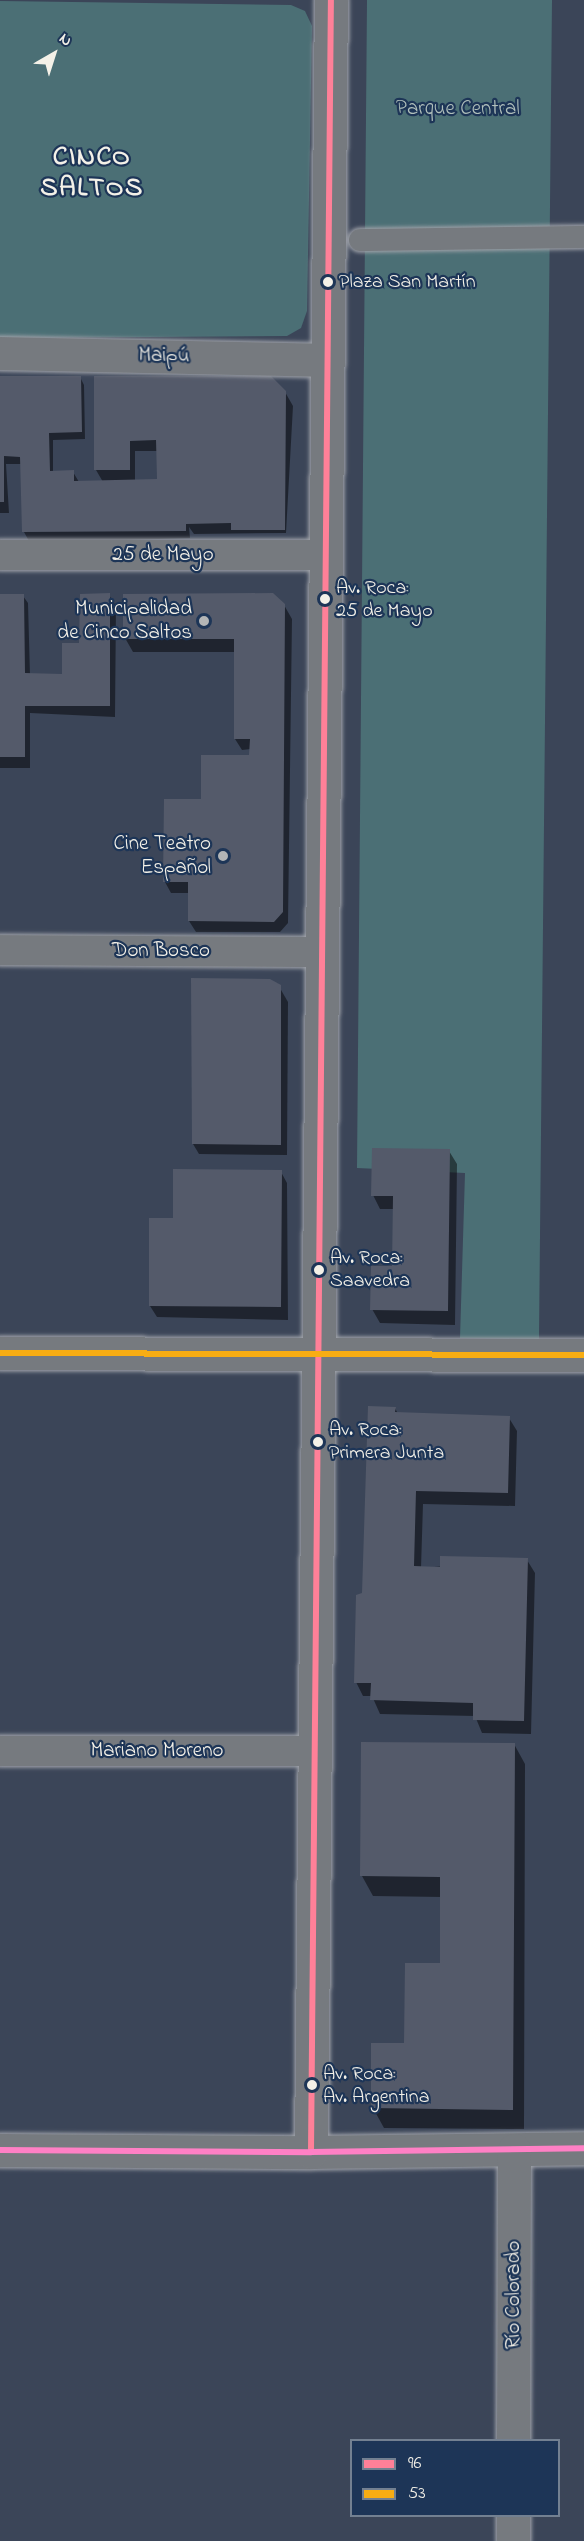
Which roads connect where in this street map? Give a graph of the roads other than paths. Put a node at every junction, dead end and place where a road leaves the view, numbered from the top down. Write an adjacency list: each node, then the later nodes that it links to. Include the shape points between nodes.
1 (331, 0): 5 (main road)
2 (584, 237): 3 (street)
3 (360, 240)
4 (0, 352): 5 (main road, Maipú)
5 (328, 360): 7 (main road)
6 (0, 555): 7 (street, 25 de Mayo)
7 (326, 555): 9 (main road)
8 (0, 950): 9 (street, Don Bosco)
9 (322, 952): 11 (main road)
10 (0, 1353): 11 (main road)
11 (318, 1355): 12 (main road); 14 (main road)
12 (584, 1355)
13 (0, 1751): 14 (street, Mariano Moreno)
14 (314, 1751): 18 (main road)
15 (584, 2148): 17 (main road)
16 (0, 2150): 18 (main road)
17 (514, 2150): 18 (main road); 19 (main road, Río Colorado)
18 (311, 2152)
19 (513, 2439)
20 (513, 2517): 21 (main road)
21 (513, 2541)

